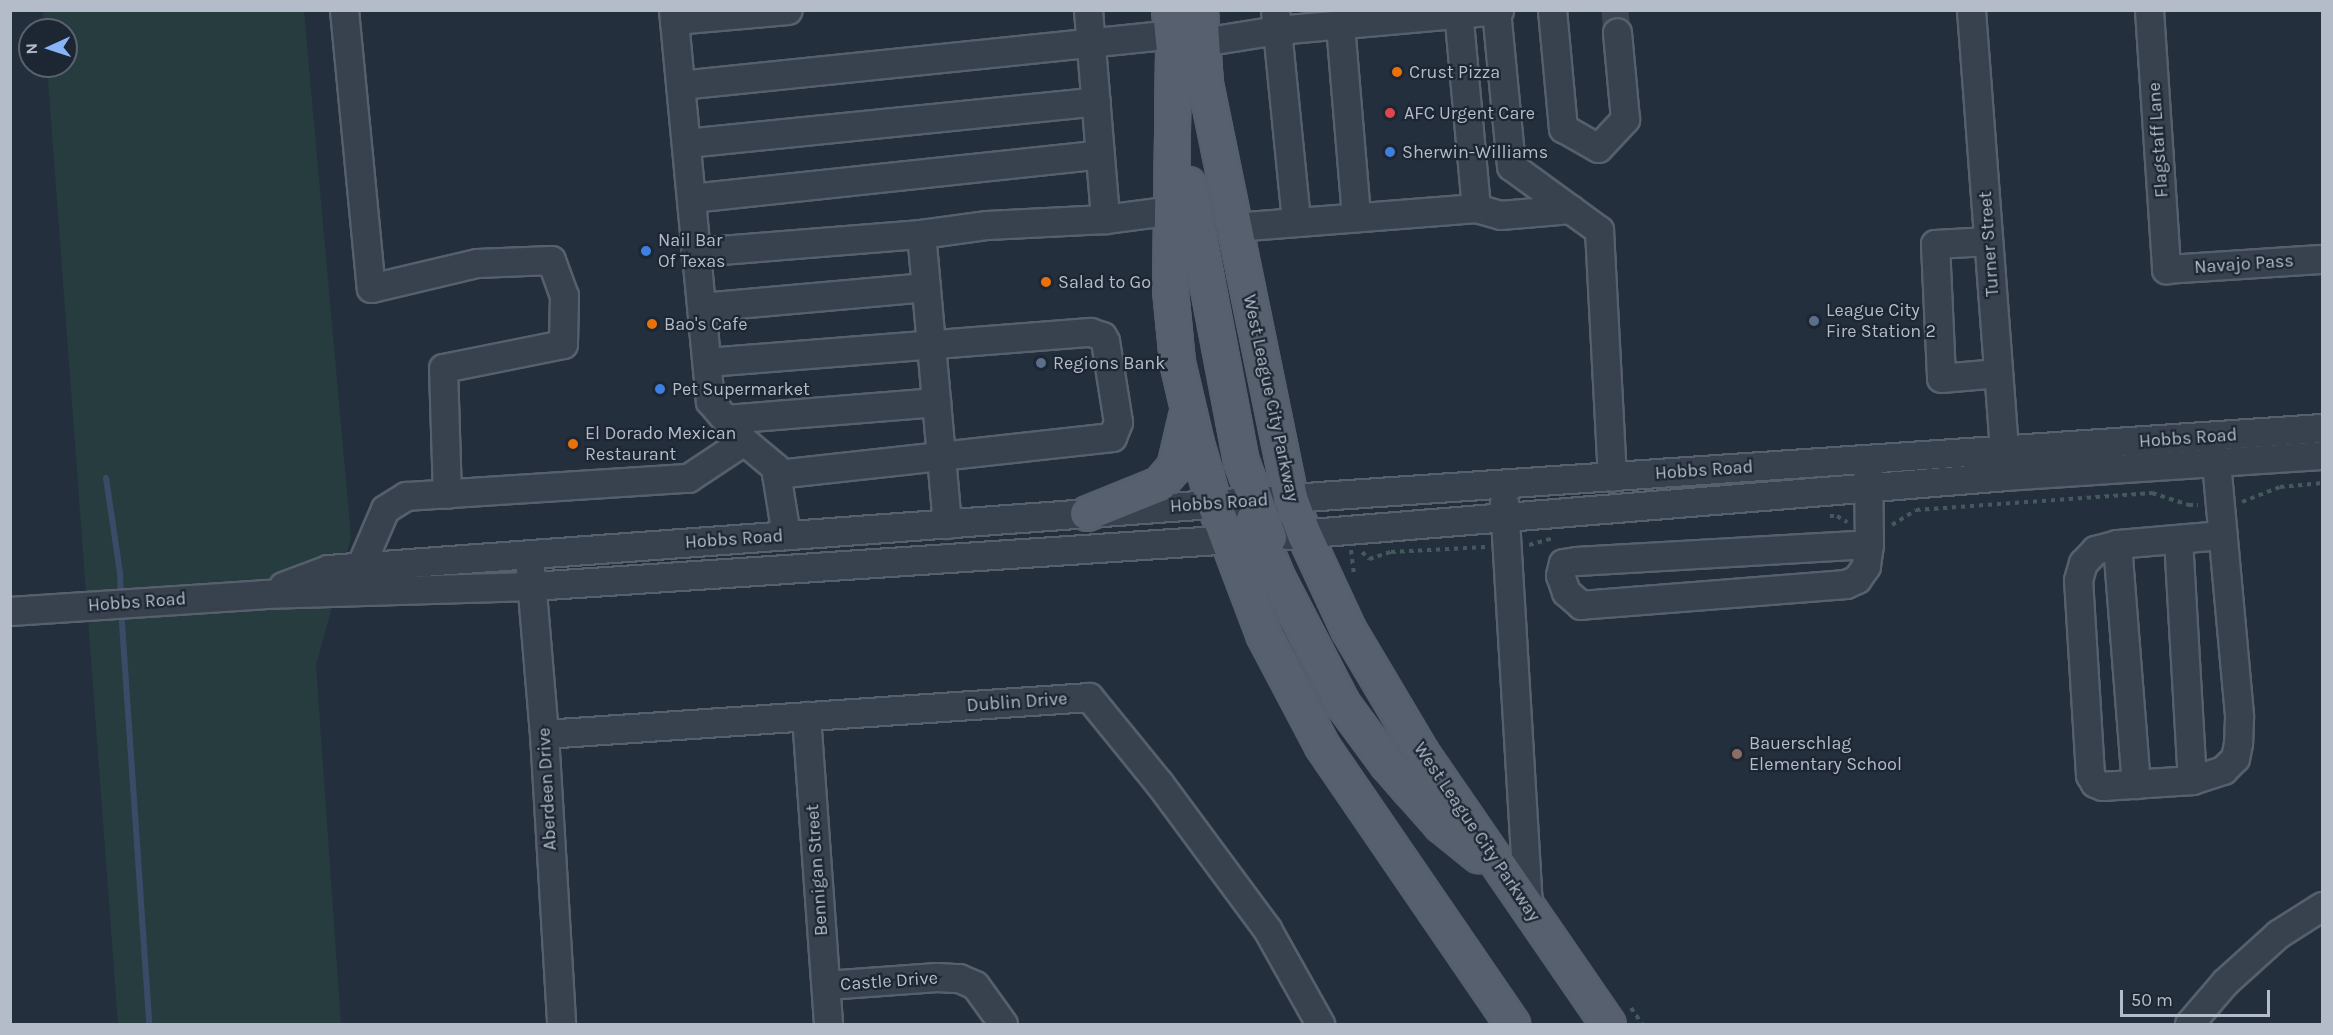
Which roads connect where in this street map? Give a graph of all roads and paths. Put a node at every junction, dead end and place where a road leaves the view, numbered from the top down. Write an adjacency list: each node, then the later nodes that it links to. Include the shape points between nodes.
1 (344, 10): 52 (street, via 371,288 477,263 551,260 564,296 563,344 443,368)
2 (788, 10): 10 (street)
3 (1088, 10): 15 (street)
4 (1552, 10): 14 (street, via 1563,128 1598,148 1624,119)
5 (1978, 10): 8 (street)
6 (2149, 10): 32 (street, Flagstaff Lane)
7 (1497, 11): 9 (street); 22 (street, via 1511,166)
8 (1971, 11): 29 (street, Turner Street)
9 (1458, 13): 12 (street); 21 (street)
10 (674, 15): 16 (street)
11 (1276, 20): 12 (street); 13 (street); 26 (street)
12 (1340, 25): 24 (street)
13 (1183, 30): 15 (street); 23 (main road); 27 (main road, West League City Parkway, via 1204,83); 54 (main road, via 1191,205 1241,461)
14 (1617, 32)
15 (1091, 43): 16 (street); 17 (street)
16 (680, 85): 18 (street)
17 (1096, 100): 18 (street); 19 (street)
18 (686, 143): 20 (street)
19 (1100, 154): 20 (street); 25 (street)
20 (691, 198): 30 (street)
21 (1476, 208): 22 (street, via 1500,215); 24 (street)
22 (1571, 209): 49 (street, via 1599,230)
23 (1173, 210): 25 (street); 39 (main road, via 1170,290 1177,362)
24 (1356, 217): 26 (street)
25 (1105, 219): 28 (street, via 987,225)
26 (1296, 222): 27 (street)
27 (1234, 227): 53 (main road, West League City Parkway)
28 (921, 234): 30 (street); 33 (street)
29 (1988, 241): 37 (street, Turner Street); 37 (street, via 1935,244 1941,378)
30 (696, 252): 34 (street)
31 (2322, 259): 32 (street, Navajo Pass)
32 (2166, 269)
33 (926, 287): 34 (street); 35 (street)
34 (702, 307): 36 (street)
35 (931, 344): 36 (street); 38 (street); 44 (street, via 1097,333 1105,341 1118,422 1115,434 1105,439)
36 (707, 362): 40 (street, via 710,400)
37 (1998, 374): 47 (street, Turner Street)
38 (936, 402): 40 (street); 44 (street)
39 (1188, 409): 54 (main road); 55 (main road, via 1174,467 1159,484)
40 (726, 419): 42 (street)
41 (2322, 428): 47 (street, Hobbs Road)
42 (744, 441): 48 (street, via 775,467); 52 (street, via 688,478)
43 (2322, 455): 46 (street, Hobbs Road)
44 (941, 457): 48 (street); 57 (street)
45 (1867, 459): 47 (street, Hobbs Road); 49 (street, Hobbs Road); 51 (street)
46 (2216, 462): 47 (street, Hobbs Road); 59 (street)
47 (2005, 464): 51 (street, Hobbs Road)
48 (776, 474): 60 (street)
49 (1612, 477): 50 (street, Hobbs Road)
50 (1503, 484): 53 (street, Hobbs Road); 56 (street)
51 (1868, 488): 56 (street, Hobbs Road); 64 (street)
52 (447, 494): 67 (street, via 406,496 385,509)
53 (1290, 498): 54 (street, Hobbs Road); 58 (main road, West League City Parkway)
54 (1238, 502): 55 (street, Hobbs Road); 61 (main road); 62 (main road)
55 (1087, 513): 57 (street, Hobbs Road)
56 (1505, 518): 58 (street, Hobbs Road); 75 (street)
57 (947, 524): 60 (street, Hobbs Road)
58 (1304, 534): 61 (street, Hobbs Road); 75 (main road, West League City Parkway, via 1348,629 1421,752)
59 (2223, 535): 63 (street); 73 (street, via 2238,743 2235,758 2223,770)
60 (786, 536): 66 (street, Hobbs Road)
61 (1265, 537): 62 (street, Hobbs Road); 75 (main road, via 1314,653 1362,733 1441,825 1482,858)
62 (1228, 539): 68 (street, Hobbs Road); 82 (main road, via 1263,634 1322,746)
63 (2178, 539): 65 (street); 73 (street)
64 (1869, 544): 64 (street, via 1576,561 1563,563 1560,575 1566,592 1581,605 1846,584 1857,579 1866,566)
65 (2117, 544): 74 (street); 74 (street, via 2095,550 2083,562 2078,580 2090,775 2102,786)
66 (528, 555): 67 (street, Hobbs Road); 68 (street, Aberdeen Drive)
67 (360, 567): 69 (street, Hobbs Road, via 328,569)
68 (531, 586): 69 (street, Hobbs Road); 72 (street, Aberdeen Drive)
69 (263, 594): 70 (street, Hobbs Road)
70 (10, 611)
71 (806, 716): 72 (street, Dublin Drive); 77 (street, Bennigan Street); 81 (street, Dublin Drive, via 1089,697 1159,783 1267,929)
72 (544, 734): 78 (street, Aberdeen Drive)
73 (2192, 780): 74 (street)
74 (2136, 784)
75 (1523, 901): 83 (main road, West League City Parkway)
76 (2322, 906): 84 (street, via 2269,942 2225,982)
77 (826, 985): 79 (street, Bennigan Street); 80 (street, Castle Drive, via 959,978 975,985)
78 (561, 1024)
79 (828, 1024)
80 (1003, 1024)
81 (1320, 1024)
82 (1512, 1024)
83 (1608, 1024)
84 (2189, 1024)

